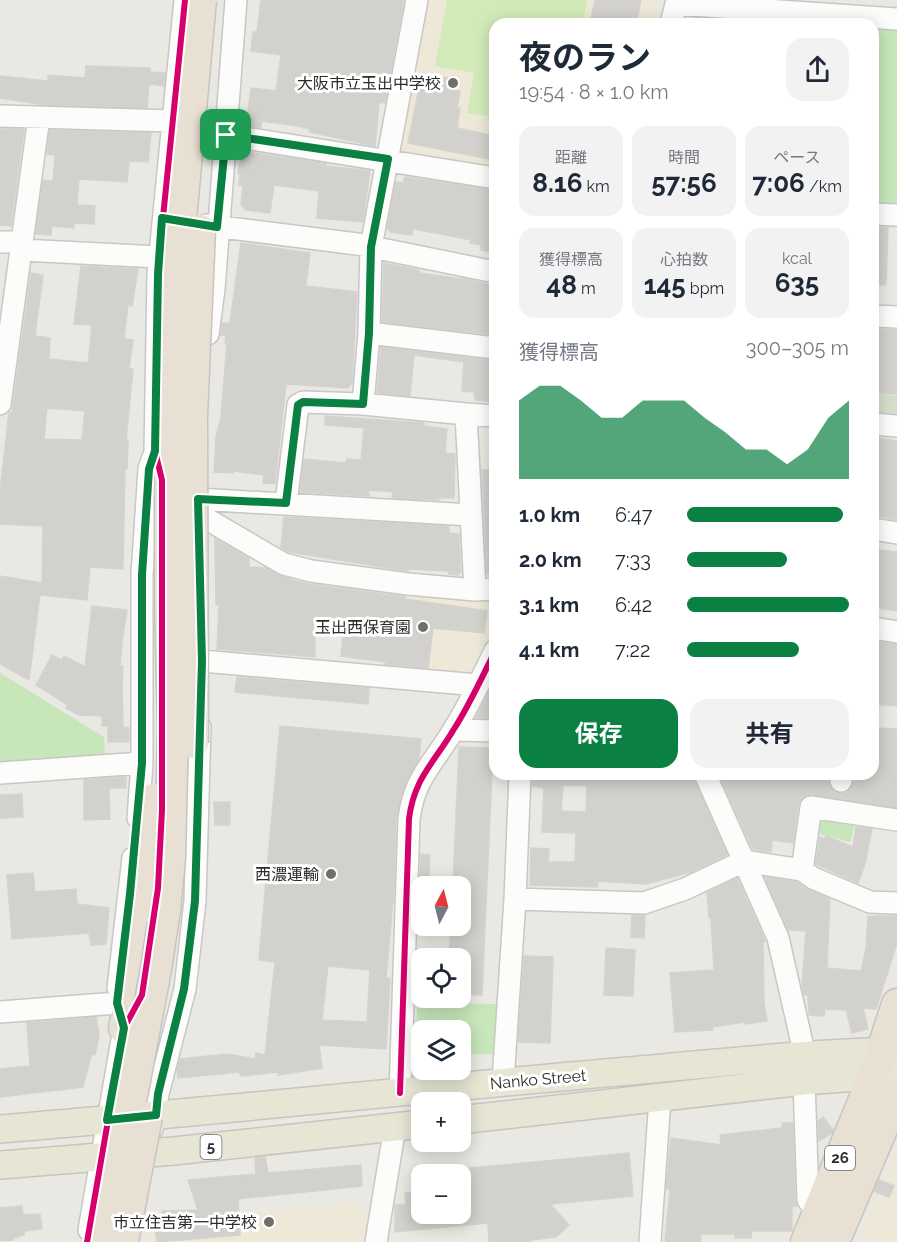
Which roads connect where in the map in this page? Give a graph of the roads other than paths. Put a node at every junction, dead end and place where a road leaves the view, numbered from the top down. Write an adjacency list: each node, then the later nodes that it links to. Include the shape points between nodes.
1 (185, 0): 12 (street)
2 (201, 0): 25 (highway, bridge)
3 (219, 0): 80 (highway, bridge, via 193,353 194,732 188,862 173,982)
4 (236, 0): 13 (street)
5 (417, 0): 14 (street)
6 (675, 9): 7 (street)
7 (875, 18)
8 (879, 18): 9 (street)
9 (897, 19)
10 (0, 116): 11 (street)
11 (39, 117): 12 (street); 21 (street)
12 (172, 121): 18 (street)
13 (226, 135): 14 (street); 19 (street)
14 (388, 159): 15 (street); 22 (street)
15 (489, 177)
16 (879, 214): 17 (street)
17 (897, 215)
18 (162, 218): 19 (street); 23 (street)
19 (217, 227): 22 (street); 38 (street, via 204,365)
20 (0, 242): 21 (street)
21 (22, 246): 23 (street); 30 (street)
22 (371, 247): 24 (street); 28 (street)
23 (159, 257): 36 (street)
24 (489, 271)
25 (173, 308): 61 (highway, bridge, via 155,460 155,750 144,907 137,960); 79 (highway, bridge, via 169,459 173,727 170,858 156,969)
26 (879, 316): 27 (street)
27 (897, 317)
28 (369, 333): 29 (street); 31 (street)
29 (489, 347)
30 (0, 404)
31 (363, 404): 32 (street); 37 (street, via 298,405)
32 (466, 414): 33 (street); 39 (street)
33 (489, 416)
34 (879, 424): 35 (street)
35 (897, 426)
36 (155, 451): 50 (street, via 149,469 142,575); 61 (street, via 162,480 163,758 158,888 142,995)
37 (286, 503): 38 (street); 39 (street)
38 (198, 506): 42 (street, via 284,564 311,571); 45 (street)
39 (471, 515): 42 (street)
40 (879, 530): 41 (street)
41 (897, 533)
42 (485, 589)
43 (879, 629): 44 (street)
44 (897, 632)
45 (202, 661): 47 (street); 68 (street, via 195,901 184,989)
46 (489, 663): 47 (street)
47 (478, 685): 48 (street)
48 (454, 730): 49 (street); 65 (street, via 411,800)
49 (489, 731)
50 (142, 763): 51 (street); 61 (street)
51 (0, 773)
52 (520, 780): 57 (street)
53 (708, 780): 55 (street)
54 (897, 820): 56 (street, via 811,807)
55 (744, 861): 56 (street); 57 (street, via 644,903); 63 (street, via 778,938)
56 (802, 870): 58 (street, via 870,902)
57 (515, 899): 64 (street)
58 (897, 903)
59 (897, 1004): 62 (highway, 26)
60 (0, 1012): 61 (street)
61 (120, 1015): 70 (street)
62 (887, 1063): 63 (main road, Nanko Street / 5); 77 (highway, 26)
63 (804, 1069): 64 (main road, Nanko Street / 5); 67 (main road, Nanko Street / 5); 77 (street, via 808,1200)
64 (503, 1082): 65 (main road, Nanko Street / 5)
65 (400, 1093): 68 (main road, Nanko Street / 5)
66 (897, 1094): 85 (highway, 26)
67 (660, 1098): 69 (main road, Nanko Street / 5); 83 (street)
68 (156, 1115): 70 (main road, Nanko Street / 5); 74 (street)
69 (471, 1119)
70 (107, 1120): 73 (main road, Nanko Street / 5); 75 (street)
71 (411, 1125): 72 (main road, 5)
72 (395, 1127): 74 (main road, 5); 82 (street)
73 (0, 1129)
74 (146, 1153): 75 (main road, 5); 81 (street)
75 (103, 1158): 76 (main road, 5); 78 (street)
76 (0, 1166)
77 (818, 1214): 84 (highway, 26)
78 (87, 1242)
79 (101, 1242)
80 (123, 1242)
81 (132, 1242)
82 (376, 1242)
83 (650, 1242)
84 (806, 1242)
85 (834, 1242)

